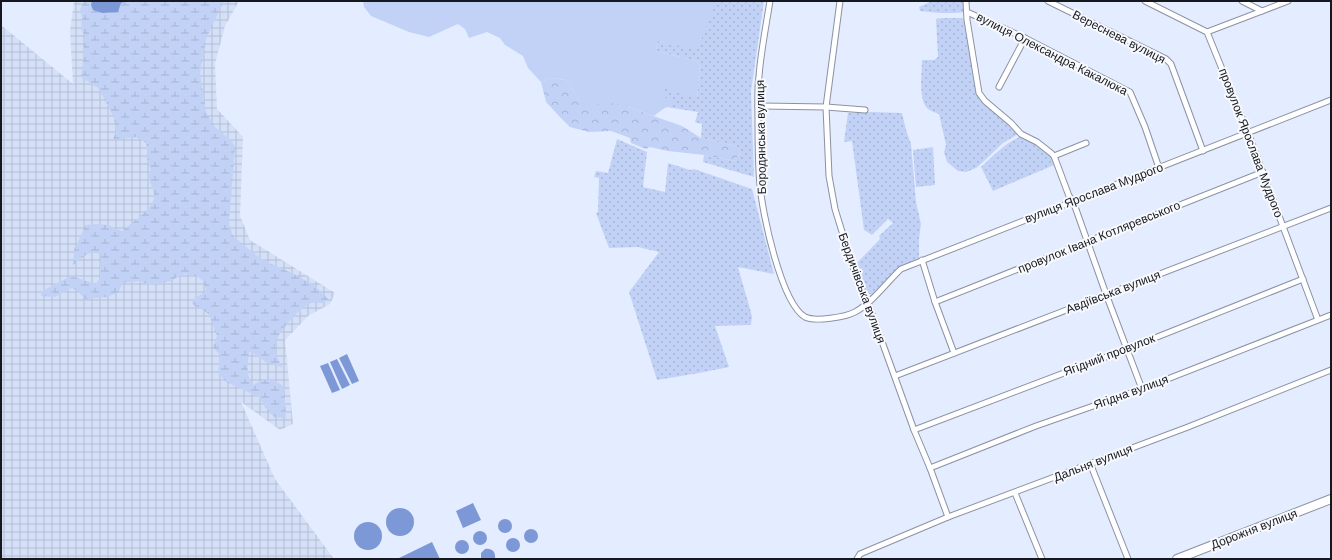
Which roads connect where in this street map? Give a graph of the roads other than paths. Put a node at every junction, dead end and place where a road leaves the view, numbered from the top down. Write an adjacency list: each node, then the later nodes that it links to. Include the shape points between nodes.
1 (770, 1): 14 (street, Бородянська вулиця, via 759,77)
2 (840, 1): 15 (street, Бердичівська вулиця)
3 (966, 1): 9 (street)
4 (1048, 1): 19 (street, Вереснева вулиця, via 1166,59 1171,64)
5 (1145, 1): 10 (street)
6 (1242, 1): 8 (street)
7 (1288, 1): 8 (street)
8 (1262, 11): 10 (street)
9 (967, 12): 11 (street, вулиця Олександра Какалюка); 20 (street, via 979,93 984,101 1022,134)
10 (1207, 32): 17 (street, провулок Ярослава Мудрого)
11 (1025, 38): 12 (street); 21 (street, вулиця Олександра Какалюка, via 1130,92)
12 (999, 87)
13 (1331, 100): 17 (street, вулиця Ярослава Мудрого)
14 (758, 106): 15 (street); 31 (street, Бородянська вулиця, via 760,185 776,260 788,293 802,314 816,320 855,313)
15 (826, 107): 16 (street); 31 (street, Бердичівська вулиця, via 830,176 835,209 856,277)
16 (865, 110)
17 (1248, 133): 19 (street, вулиця Ярослава Мудрого); 22 (street, провулок Ярослава Мудрого)
18 (1086, 143): 20 (street)
19 (1202, 151): 21 (street, вулиця Ярослава Мудрого)
20 (1054, 156): 23 (street)
21 (1159, 168): 23 (street, вулиця Ярослава Мудрого)
22 (1263, 172): 25 (street, провулок Ярослава Мудрого); 26 (street, провулок Івана Котляревського)
23 (1072, 201): 26 (street); 27 (street, вулиця Ярослава Мудрого)
24 (1331, 208): 25 (street, Авдіївська вулиця)
25 (1283, 226): 28 (street, провулок Ярослава Мудрого); 29 (street, Авдіївська вулиця)
26 (1087, 242): 29 (street); 30 (street, провулок Івана Котляревського)
27 (922, 260): 30 (street); 31 (street, вулиця Ярослава Мудрого, via 901,269)
28 (1303, 279): 33 (street, провулок Ярослава Мудрого); 34 (street, Ягідний провулок)
29 (1106, 294): 34 (street); 35 (street, Авдіївська вулиця)
30 (935, 302): 35 (street)
31 (868, 303): 37 (street, Бердичівська вулиця)
32 (1331, 315): 33 (street, Ягідна вулиця)
33 (1318, 320): 38 (street, Ягідна вулиця)
34 (1127, 348): 38 (street); 39 (street, Ягідний провулок)
35 (954, 353): 37 (street, Авдіївська вулиця)
36 (1331, 370): 40 (street, Дальня вулиця)
37 (895, 376): 39 (street, Бердичівська вулиця)
38 (1142, 389): 41 (street, Ягідна вулиця, via 1036,426)
39 (914, 430): 41 (street, Бердичівська вулиця)
40 (1090, 464): 42 (street, Дальня вулиця); 47 (street)
41 (930, 468): 44 (street, Бердичівська вулиця)
42 (1015, 493): 44 (street, Дальня вулиця); 46 (street)
43 (1331, 499): 48 (main road, Дорожня вулиця)
44 (948, 518): 45 (street, Дальня вулиця, via 860,554)
45 (857, 559)
46 (1042, 559)
47 (1128, 559)
48 (1177, 559)

